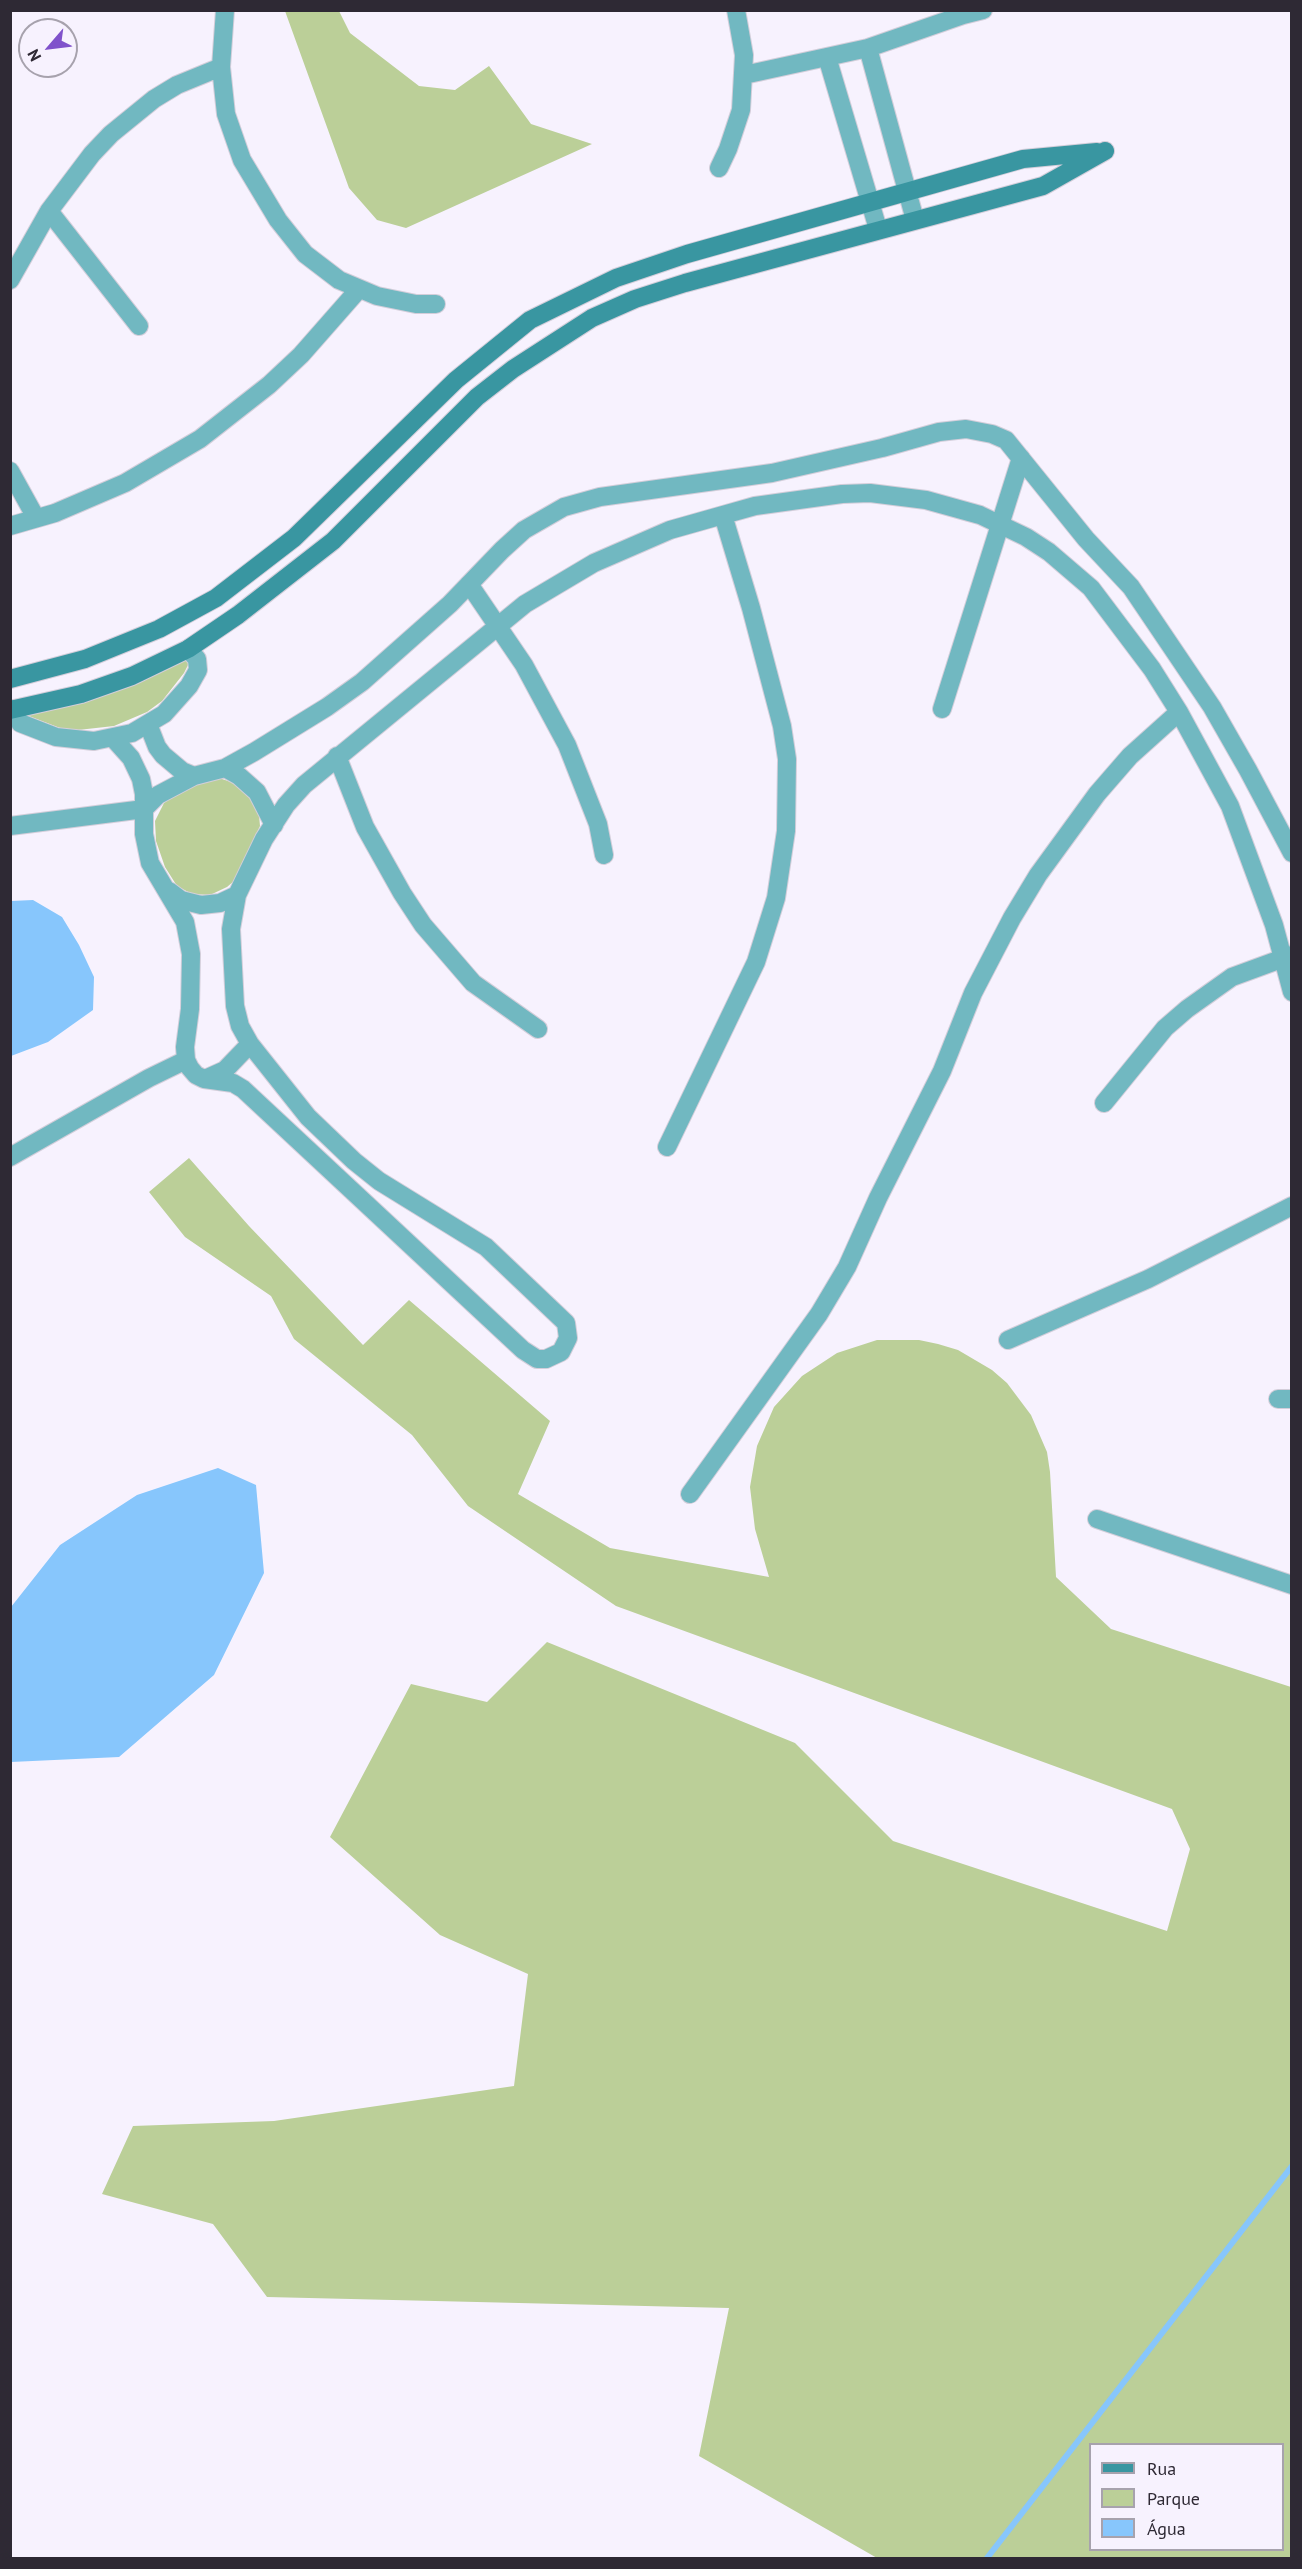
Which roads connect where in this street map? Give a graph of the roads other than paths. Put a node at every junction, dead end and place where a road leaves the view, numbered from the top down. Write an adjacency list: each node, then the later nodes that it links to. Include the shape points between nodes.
1 (225, 10): 7 (street)
2 (736, 10): 8 (street)
3 (983, 10): 4 (street)
4 (962, 13): 5 (street)
5 (868, 48): 6 (street); 10 (street)
6 (827, 57): 8 (street); 11 (street)
7 (221, 67): 12 (street, via 177,85 132,116 92,154); 16 (street, via 233,138 278,220 321,268)
8 (744, 75): 9 (street, via 738,120)
9 (719, 168)
10 (907, 192): 11 (street); 13 (street); 13 (street, via 1023,159 1105,151 1043,186)
11 (870, 202): 14 (street); 27 (street, via 646,267 530,320 456,380 294,538 216,598)
12 (49, 211): 15 (street); 18 (street)
13 (915, 220): 14 (street)
14 (878, 230): 28 (street, via 685,283 592,318 523,362 477,398 318,554)
15 (10, 280)
16 (359, 289): 17 (street, via 396,301); 22 (street, via 269,385 200,439 125,483)
17 (436, 304)
18 (139, 326)
19 (1021, 458): 23 (street); 25 (street, via 1006,440 992,434 952,429 771,473 600,497 544,517 502,550); 41 (street, via 1086,539 1131,587 1173,646 1248,770)
20 (10, 471): 22 (street)
21 (723, 514): 23 (street, via 755,506 870,493 953,506); 26 (street, via 670,530 594,563 525,604); 52 (street, via 782,726 787,759 786,831 776,898 756,962)
22 (36, 519): 24 (street)
23 (1002, 524): 31 (street); 32 (street, via 1049,552 1091,588)
24 (10, 526)
25 (469, 584): 26 (street); 36 (street, via 428,626 362,682)
26 (499, 627): 35 (street); 42 (street, via 567,745 598,824)
27 (159, 629): 28 (street, via 175,634); 29 (street, via 85,659)
28 (188, 650): 30 (street, via 81,694); 33 (street, via 196,659 198,670 177,701)
29 (17, 678): 30 (street)
30 (12, 709): 34 (street, via 20,723 56,737 94,741)
31 (942, 709)
32 (1179, 712): 45 (street, via 1230,806); 56 (street, via 1097,794 1038,875 987,964 942,1071 847,1267 819,1314)
33 (148, 724): 34 (street); 37 (street, via 164,755)
34 (113, 738): 38 (street, via 135,765 141,779)
35 (337, 756): 39 (street, via 304,786); 47 (street, via 365,827 423,925 473,983)
36 (225, 768): 37 (street); 39 (street, via 257,792)
37 (194, 776): 38 (street, via 158,795)
38 (144, 810): 40 (street); 43 (street, via 150,863)
39 (274, 825): 44 (street)
40 (10, 826)
41 (1292, 853)
42 (604, 855)
43 (165, 888): 44 (street, via 181,900 201,905 220,903); 49 (street, via 185,922 190,954)
44 (237, 895): 48 (street, via 231,928 232,984 240,1026)
45 (1286, 957): 46 (street); 51 (street, via 1232,977 1186,1009 1165,1028)
46 (1292, 992)
47 (538, 1029)
48 (249, 1044): 50 (street, via 225,1070); 50 (street, via 308,1117 354,1161 379,1181 486,1247 566,1323 568,1338 561,1352 546,1359 529,1355 243,1089 233,1083)
49 (186, 1060): 50 (street, via 196,1075); 53 (street)
50 (204, 1079)
51 (1104, 1103)
52 (667, 1148)
53 (10, 1156)
54 (1292, 1206): 55 (street, via 1148,1279)
55 (1008, 1340)
56 (690, 1494)
57 (1097, 1519): 58 (street)
58 (1292, 1585)

